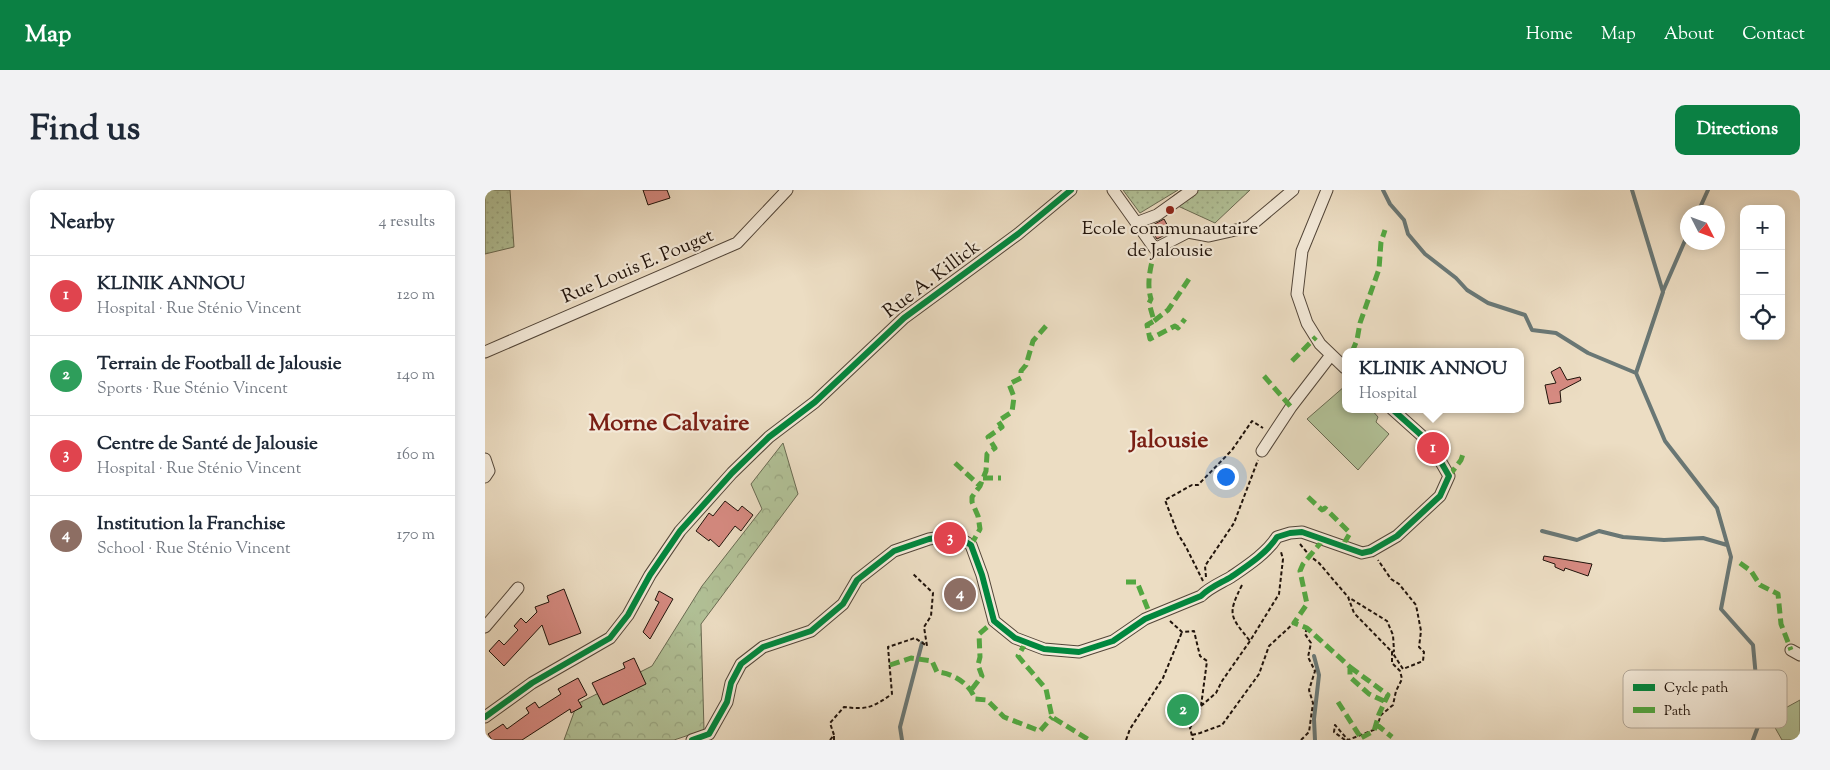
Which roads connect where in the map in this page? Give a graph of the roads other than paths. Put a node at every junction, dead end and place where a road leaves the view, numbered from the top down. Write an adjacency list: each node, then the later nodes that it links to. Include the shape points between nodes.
1 (787, 190): 8 (street, Rue Louis E. Pouget, via 737,243)
2 (1071, 190): 17 (street, Rue A. Killick, via 1018,234 904,318 815,402 769,437 680,531 610,638 532,683)
3 (1113, 190): 7 (street)
4 (1192, 190): 7 (street, via 1157,215)
5 (1293, 190): 7 (street, via 1249,228 1209,236 1188,232 1155,250)
6 (1327, 190): 9 (street, via 1302,251 1297,294 1307,323 1320,344)
7 (1136, 223)
8 (485, 352)
9 (1331, 354): 10 (street); 12 (street)
10 (1342, 365)
11 (1396, 413): 18 (street, via 1430,443 1449,476 1440,496 1397,536 1372,550 1361,553 1301,532 1277,537 1253,560 1201,596 1145,619 1113,642 1079,652 1044,649 1015,638 993,621 971,546 954,535 929,539 894,551 857,580 843,604 811,631 763,647 741,664 731,683 727,702 709,734)
12 (1262, 451)
13 (485, 459): 14 (street, via 489,471)
14 (485, 477)
15 (518, 588): 16 (street)
16 (485, 627)
17 (485, 717)
18 (691, 740)

